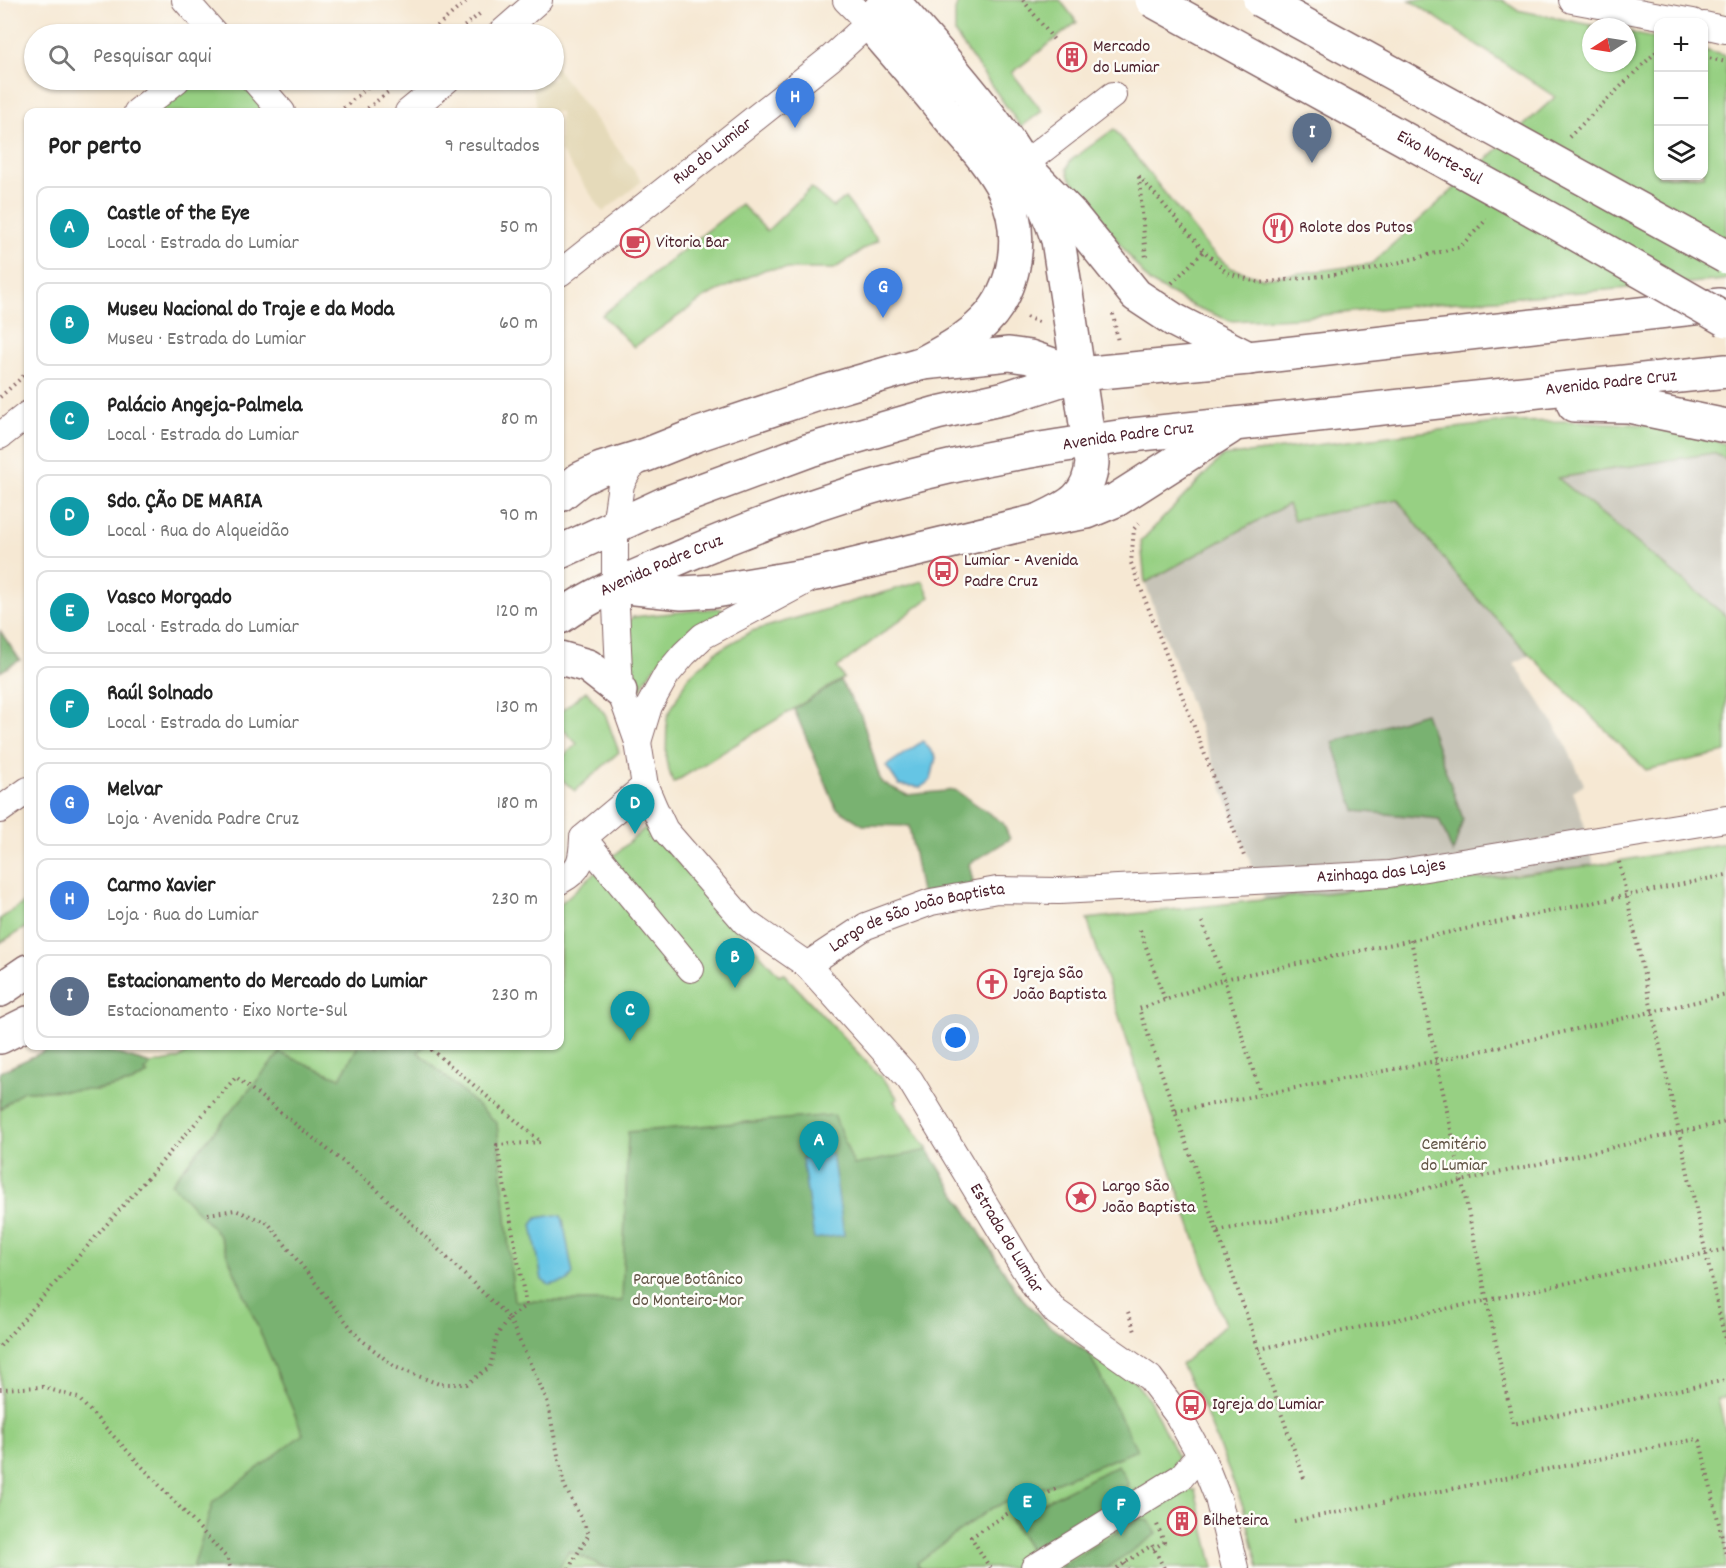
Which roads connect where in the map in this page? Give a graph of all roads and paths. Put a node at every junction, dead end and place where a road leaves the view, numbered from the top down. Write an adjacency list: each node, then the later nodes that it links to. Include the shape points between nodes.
1 (185, 0): 12 (street)
2 (468, 0): 13 (path)
3 (540, 0): 15 (street)
4 (846, 0): 10 (street)
5 (1023, 0): 18 (path)
6 (1152, 0): 42 (main road, Eixo Norte-Sul, bridge)
7 (1260, 0): 38 (main road, bridge)
8 (1572, 0): 11 (street)
9 (488, 7): 14 (path)
10 (883, 8): 34 (main road, via 997,127); 39 (street, Rua do Lumiar, via 831,58); 44 (main road, via 1005,192 1015,227 1012,267 997,305 966,338)
11 (1671, 18)
12 (206, 24)
13 (440, 24)
14 (467, 24)
15 (512, 24)
16 (1708, 26): 17 (street)
17 (1726, 30)
18 (1054, 40)
19 (1654, 55): 33 (path)
20 (1708, 58): 21 (path)
21 (1726, 62)
22 (164, 90): 28 (street)
23 (263, 90): 29 (street)
24 (364, 90): 30 (path)
25 (390, 90): 31 (path)
26 (435, 90): 32 (street)
27 (1113, 95): 34 (street)
28 (142, 108)
29 (278, 108)
30 (344, 108)
31 (368, 108)
32 (413, 108)
33 (1565, 141)
34 (1023, 165): 40 (main road, via 1070,213 1130,288); 46 (main road, via 1058,240)
35 (1139, 176): 37 (path)
36 (1492, 214): 37 (path, via 1460,248 1365,271 1260,283 1227,273)
37 (1204, 251): 40 (path)
38 (1726, 257)
39 (564, 270)
40 (1150, 305): 43 (main road)
41 (1726, 305): 43 (main road)
42 (1726, 320)
43 (1248, 358): 46 (main road)
44 (923, 363): 46 (main road, via 1009,354); 55 (main road, via 821,393)
45 (1726, 371): 49 (main road, Avenida Padre Cruz)
46 (1079, 374): 54 (main road); 59 (main road, via 810,450)
47 (24, 376): 48 (path)
48 (0, 397)
49 (1437, 401): 51 (main road, Avenida Padre Cruz); 52 (main road, via 1629,406)
50 (24, 417): 53 (street)
51 (1235, 424): 54 (main road, Avenida Padre Cruz); 57 (main road, via 1103,507)
52 (1726, 426)
53 (0, 436)
54 (1089, 441): 57 (main road, via 1091,474 1084,492 1064,508); 62 (main road, Avenida Padre Cruz, via 946,467 850,494 734,535)
55 (645, 455): 56 (main road, via 601,469); 59 (street, Estrada do Lumiar, via 630,468 621,484)
56 (564, 492)
57 (1037, 521): 61 (main road)
58 (1141, 521): 75 (path, via 1134,529 1131,563)
59 (615, 526): 60 (main road); 62 (street, Estrada do Lumiar)
60 (564, 550)
61 (821, 573): 62 (main road, via 682,593); 66 (street, via 703,636 667,674 649,706)
62 (615, 585): 63 (main road, Avenida Padre Cruz); 65 (street, Estrada do Lumiar)
63 (564, 614)
64 (564, 659): 65 (main road, via 588,666)
65 (620, 691): 66 (street, Estrada do Lumiar)
66 (638, 742): 67 (street, Estrada do Lumiar)
67 (645, 786): 71 (street); 82 (street, Estrada do Lumiar, via 665,830 745,922)
68 (24, 797): 69 (street)
69 (0, 810)
70 (1726, 819): 75 (street, Azinhaga das Lajes, via 1389,874)
71 (582, 838): 74 (street, via 582,859); 84 (street)
72 (1619, 862): 77 (path)
73 (1726, 875): 77 (path)
74 (564, 878)
75 (1254, 881): 76 (street, Azinhaga das Lajes)
76 (1034, 892): 82 (street, Largo de São João Baptista, via 997,891 931,903 866,926)
77 (1627, 896): 80 (path); 90 (path)
78 (1202, 922): 86 (path)
79 (1140, 930): 89 (path)
80 (1411, 940): 86 (path); 94 (path)
81 (24, 957): 83 (main road)
82 (807, 964): 111 (street, Estrada do Lumiar, via 910,1080 1042,1296 1056,1312 1150,1378 1177,1414)
83 (0, 968)
84 (691, 969)
85 (24, 974): 87 (main road)
86 (1224, 980): 89 (path); 95 (path)
87 (0, 990)
88 (1726, 995): 90 (path)
89 (1165, 1000): 96 (path, via 1140,1009)
90 (1652, 1011): 94 (path); 98 (path)
91 (24, 1025): 92 (main road)
92 (0, 1037)
93 (432, 1050): 105 (path, via 541,1142 497,1145 526,1305)
94 (1436, 1061): 95 (path); 99 (path)
95 (1261, 1095): 96 (path)
96 (1176, 1111): 101 (path)
97 (1726, 1122): 98 (path)
98 (1679, 1132): 99 (path); 103 (path)
99 (1462, 1181): 101 (path); 104 (path)
100 (208, 1214): 105 (path, via 235,1210 268,1223 359,1338 395,1367 439,1384 467,1384 490,1367 497,1335)
101 (1218, 1231): 108 (path)
102 (1726, 1249): 103 (path)
103 (1706, 1254): 104 (path); 106 (path)
104 (1487, 1300): 108 (path); 109 (path, via 1513,1424)
105 (509, 1318): 107 (path, via 371,1184 236,1077); 120 (path, via 547,1400 564,1485 589,1534)
106 (1726, 1344)
107 (0, 1346)
108 (1259, 1349): 112 (path)
109 (1726, 1380)
110 (0, 1389): 119 (path, via 43,1387 78,1398 228,1559)
111 (1202, 1458): 122 (street, via 1181,1477); 126 (street, Estrada do Lumiar, via 1218,1498)
112 (1304, 1478)
113 (1058, 1488): 121 (path, via 971,1537)
114 (1154, 1518): 116 (path, via 1164,1542)
115 (1294, 1521): 117 (path, via 1697,1439)
116 (1153, 1549): 118 (path, via 1152,1545); 125 (path)
117 (1726, 1555)
118 (1125, 1563): 123 (path); 124 (path)
119 (230, 1568)
120 (569, 1568)
121 (990, 1568)
122 (1034, 1568)
123 (1117, 1568)
124 (1129, 1568)
125 (1164, 1568)
126 (1235, 1568)

